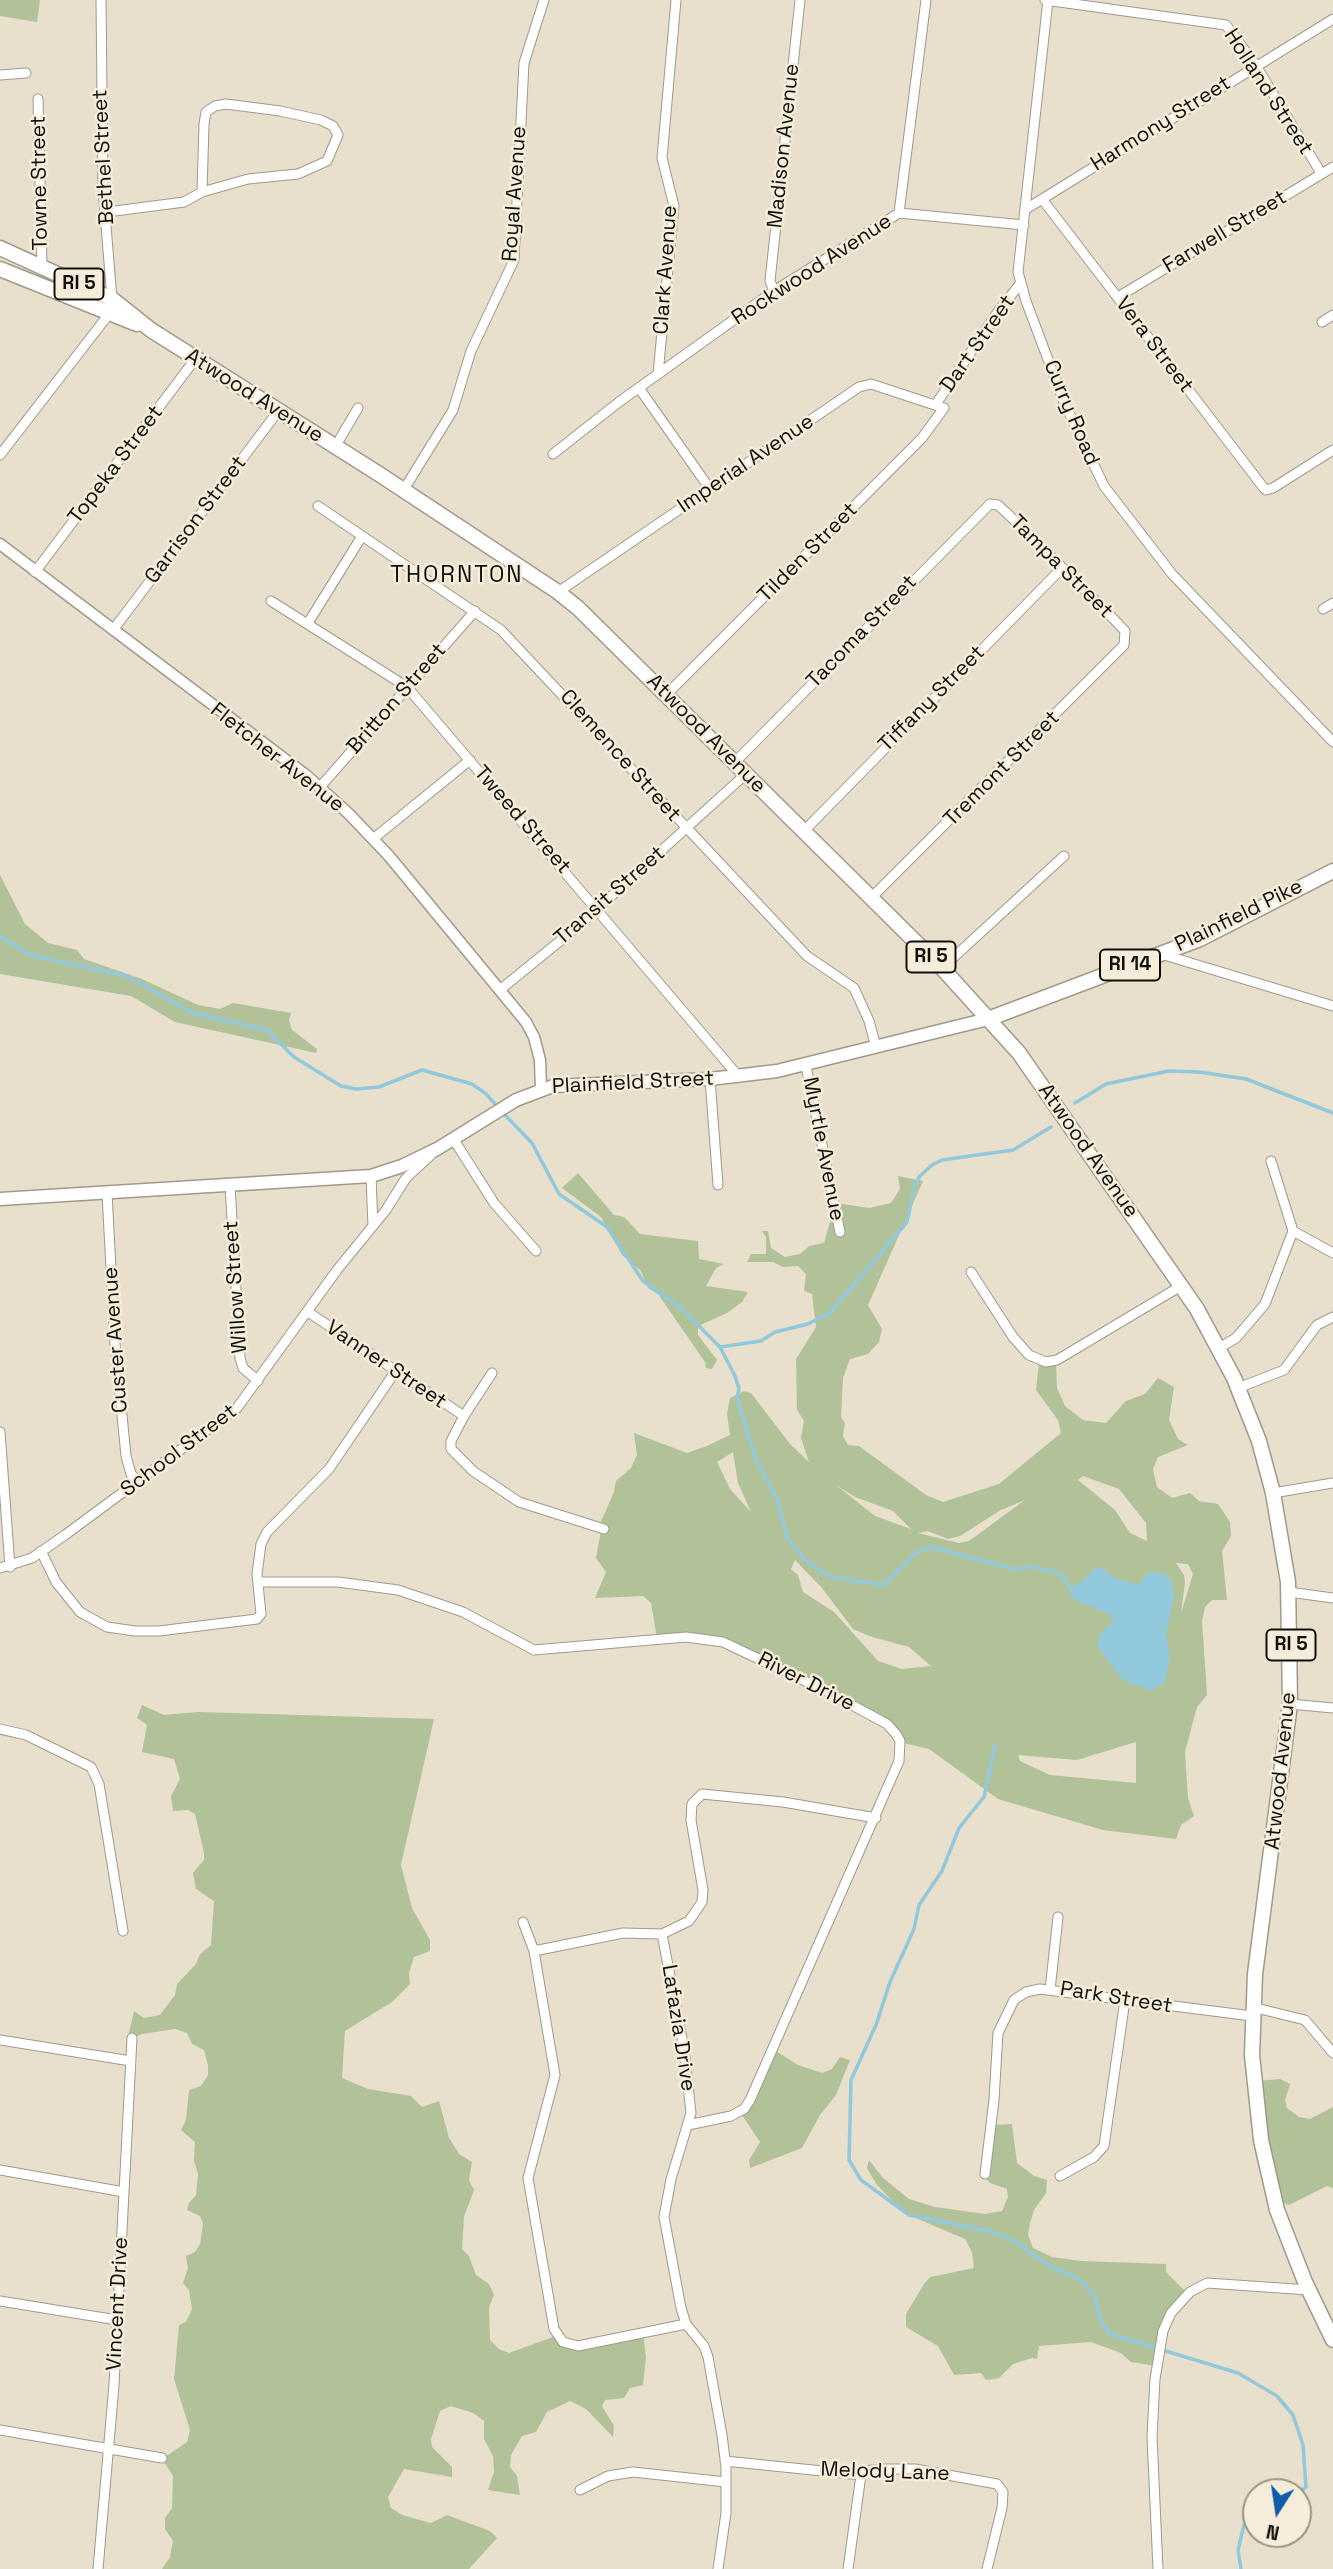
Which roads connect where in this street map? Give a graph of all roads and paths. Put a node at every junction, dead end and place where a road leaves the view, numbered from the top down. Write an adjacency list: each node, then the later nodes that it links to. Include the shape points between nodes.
1 (101, 0): 18 (street, Bethel Street)
2 (544, 0): 41 (street, Royal Avenue, via 524,63 514,260 471,351 453,410)
3 (676, 0): 31 (street, Clark Avenue, via 662,148 674,206)
4 (800, 0): 25 (street, Madison Avenue, via 770,281)
5 (926, 0): 19 (street, Rockwood Avenue)
6 (1042, 0): 7 (street, Holland Street)
7 (1048, 0): 9 (street, Holland Street, via 1222,23); 17 (street, Curry Road)
8 (1333, 19): 9 (street, Harmony Street)
9 (1255, 64): 14 (street, Holland Street); 16 (street, Harmony Street)
10 (26, 73): 11 (street)
11 (0, 75)
12 (38, 99): 22 (street, Towne Street)
13 (1333, 167): 14 (street, Farwell Street)
14 (1321, 173): 26 (street, Farwell Street)
15 (202, 192): 15 (street, via 321,166 333,153 338,135 330,123 311,118 215,106 206,112 204,124); 18 (street, via 177,203)
16 (1042, 199): 17 (street, Harmony Street); 26 (street, Vera Street)
17 (1026, 209): 20 (street, Curry Road)
18 (107, 212): 27 (street, Bethel Street)
19 (899, 213): 20 (street); 25 (street, Rockwood Avenue)
20 (1024, 225): 24 (street, Curry Road)
21 (0, 248): 22 (main road, Atwood Avenue / RI 5)
22 (42, 267): 27 (main road, Atwood Avenue / RI 5)
23 (0, 269): 27 (main road, Atwood Avenue / RI 5)
24 (1020, 284): 33 (street, Dart Street); 58 (street, Curry Road, via 1064,402 1104,486 1172,574)
25 (774, 292): 31 (street, Rockwood Avenue)
26 (1118, 297): 37 (street, Vera Street, via 1266,490)
27 (110, 307): 30 (main road, Atwood Avenue / RI 5); 39 (street)
28 (1333, 315): 29 (street)
29 (1322, 321)
30 (197, 358): 35 (main road, Atwood Avenue / RI 5); 47 (street, Topeka Street)
31 (658, 374): 32 (street, Rockwood Avenue)
32 (639, 388): 38 (street, Rockwood Avenue); 40 (street)
33 (940, 406): 40 (street, Imperial Avenue, via 866,384); 57 (street, Tilden Street, via 922,438)
34 (358, 408): 36 (street)
35 (279, 410): 36 (main road, Atwood Avenue / RI 5); 54 (street, Garrison Street)
36 (335, 447): 41 (main road, Atwood Avenue / RI 5)
37 (1333, 450)
38 (553, 454)
39 (0, 455)
40 (710, 489): 48 (street, Imperial Avenue)
41 (403, 491): 48 (main road, Atwood Avenue / RI 5)
42 (990, 504): 46 (street, Tampa Street, via 998,505); 60 (street, Tacoma Street)
43 (318, 506): 44 (street, Clemence Street)
44 (362, 536): 52 (street, Clemence Street); 53 (street)
45 (0, 544): 47 (street, Fletcher Avenue)
46 (1062, 568): 55 (street, Tampa Street); 64 (street, Tiffany Street)
47 (35, 572): 54 (street, Fletcher Avenue)
48 (558, 592): 57 (main road, Atwood Avenue / RI 5)
49 (271, 601): 53 (street, Tweed Street)
50 (1333, 603): 51 (street)
51 (1323, 609)
52 (475, 611): 56 (street, Britton Street); 63 (street, Clemence Street, via 501,630 559,688)
53 (308, 622): 56 (street, Tweed Street)
54 (113, 630): 62 (street, Fletcher Avenue)
55 (1127, 636): 68 (street, Tremont Street, via 1124,645)
56 (407, 687): 59 (street, Tweed Street); 62 (street, Britton Street)
57 (667, 694): 60 (main road, Atwood Avenue / RI 5)
58 (1333, 742)
59 (470, 760): 65 (street); 69 (street, Tweed Street)
60 (735, 762): 61 (main road, Atwood Avenue / RI 5)
61 (747, 773): 63 (street, Transit Street); 64 (main road, Atwood Avenue / RI 5)
62 (320, 787): 65 (street, Fletcher Avenue)
63 (686, 830): 69 (street, Transit Street); 75 (street, Clemence Street, via 807,956 854,988)
64 (804, 831): 68 (main road, Atwood Avenue / RI 5)
65 (373, 839): 72 (street, Fletcher Avenue)
66 (1064, 856): 71 (street)
67 (1333, 871): 70 (main road, Plainfield Pike / RI 14, via 1226,927)
68 (872, 897): 71 (main road, Atwood Avenue / RI 5)
69 (598, 908): 72 (street, Transit Street); 77 (street, Tweed Street)
70 (1159, 954): 73 (street); 74 (main road, Plainfield Pike / RI 14)
71 (942, 968): 74 (main road, Atwood Avenue / RI 5)
72 (501, 989): 79 (street, Fletcher Avenue, via 534,1037)
73 (1333, 1006)
74 (988, 1019): 75 (main road, Plainfield Street / RI 14); 94 (main road, Atwood Avenue / RI 5, via 1023,1059)
75 (876, 1047): 76 (main road, Plainfield Street / RI 14)
76 (806, 1066): 77 (main road, Plainfield Street / RI 14); 90 (street, Myrtle Avenue)
77 (739, 1077): 78 (main road, Plainfield Street / RI 14)
78 (710, 1079): 79 (main road, Plainfield Street / RI 14, via 572,1083); 85 (street)
79 (541, 1089): 80 (main road, Plainfield Street / RI 14)
80 (454, 1140): 81 (main road, Plainfield Street / RI 14); 91 (street, via 494,1203)
81 (437, 1149): 83 (main road, Plainfield Street / RI 14); 88 (street, School Street, via 406,1178)
82 (1271, 1161): 89 (street)
83 (371, 1176): 84 (main road, Plainfield Street / RI 14); 88 (street)
84 (230, 1185): 86 (main road, Plainfield Street / RI 14); 100 (street, Willow Street, via 240,1359)
85 (718, 1185)
86 (107, 1193): 87 (main road, Plainfield Street / RI 14); 104 (street, Custer Avenue, via 126,1456 131,1474)
87 (0, 1199)
88 (373, 1226): 95 (street, School Street)
89 (1293, 1231): 92 (street); 97 (street, via 1265,1304 1236,1338)
90 (840, 1232)
91 (536, 1251)
92 (1333, 1253)
93 (971, 1272): 94 (street, via 1013,1337 1029,1355 1046,1362 1058,1360)
94 (1181, 1286): 97 (main road, Atwood Avenue / RI 5)
95 (307, 1312): 98 (street, Vanner Street); 100 (street, School Street)
96 (1333, 1317): 101 (street, via 1317,1325 1284,1370)
97 (1219, 1348): 101 (main road, Atwood Avenue / RI 5)
98 (396, 1372): 102 (street, Vanner Street); 110 (street, via 329,1469 267,1532 259,1552)
99 (492, 1373): 102 (street)
100 (258, 1381): 104 (street, School Street, via 237,1408)
101 (1238, 1388): 106 (main road, Atwood Avenue / RI 5)
102 (464, 1416): 107 (street, Vanner Street, via 450,1446 473,1471 519,1502)
103 (0, 1432): 109 (street)
104 (139, 1482): 108 (street, School Street)
105 (1333, 1483): 106 (street)
106 (1273, 1493): 111 (main road, Atwood Avenue / RI 5)
107 (604, 1529)
108 (41, 1551): 109 (street, School Street); 110 (street, via 56,1582 80,1612 99,1624 123,1630 159,1631 257,1619 261,1614)
109 (5, 1567)
110 (258, 1581): 116 (street, River Drive, via 338,1582 398,1590 463,1612 534,1650 686,1637 736,1646 887,1724 896,1734 899,1761)
111 (1289, 1592): 112 (street); 113 (main road, Atwood Avenue / RI 5)
112 (1333, 1598)
113 (1290, 1704): 114 (street); 124 (main road, Atwood Avenue / RI 5)
114 (1333, 1708)
115 (0, 1729): 119 (street, via 26,1735 91,1767 99,1784)
116 (876, 1818): 120 (street, via 772,1801 697,1796 691,1820 702,1902 689,1921); 129 (street, River Drive, via 751,2100 731,2116)
117 (1058, 1917): 122 (street, Park Street)
118 (523, 1922): 121 (street)
119 (123, 1931)
120 (662, 1934): 121 (street, via 623,1933); 129 (street, Lafazia Drive, via 689,2084)
121 (534, 1951): 137 (street, via 555,2075 528,2178 554,2329 563,2342 578,2346)
122 (1050, 1990): 123 (street, Park Street); 131 (street, via 1026,1992 1014,2000 998,2033)
123 (1125, 2000): 124 (street, Park Street); 132 (street, via 1104,2146)
124 (1252, 2012): 127 (street, Park Street, via 1305,2020); 134 (main road, Atwood Avenue / RI 5, via 1252,2054 1266,2163 1277,2210)
125 (132, 2038): 128 (street, Vincent Drive)
126 (0, 2040): 128 (street)
127 (1333, 2053)
128 (131, 2061): 133 (street, Vincent Drive)
129 (688, 2125): 137 (street, Lafazia Drive, via 664,2217)
130 (0, 2170): 133 (street)
131 (985, 2174)
132 (1060, 2176)
133 (124, 2192): 136 (street, Vincent Drive)
134 (1309, 2290): 138 (main road, Atwood Avenue / RI 5); 150 (street, via 1207,2283 1190,2292 1171,2313 1163,2331 1155,2379 1152,2437)
135 (0, 2301): 136 (street)
136 (117, 2320): 140 (street, Vincent Drive)
137 (686, 2324): 142 (street, Lafazia Drive, via 708,2357)
138 (1333, 2340)
139 (0, 2430): 140 (street)
140 (108, 2448): 141 (street); 146 (street, Vincent Drive)
141 (162, 2458)
142 (725, 2461): 143 (street, Melody Lane); 144 (street, Lafazia Drive)
143 (861, 2475): 148 (street); 149 (street, Melody Lane, via 865,2470 915,2469 997,2484 1003,2492 1002,2508)
144 (726, 2482): 145 (street, via 633,2472 608,2476); 147 (street, Lafazia Drive)
145 (580, 2490)
146 (98, 2569)
147 (718, 2569)
148 (848, 2569)
149 (988, 2569)
150 (1158, 2569)

